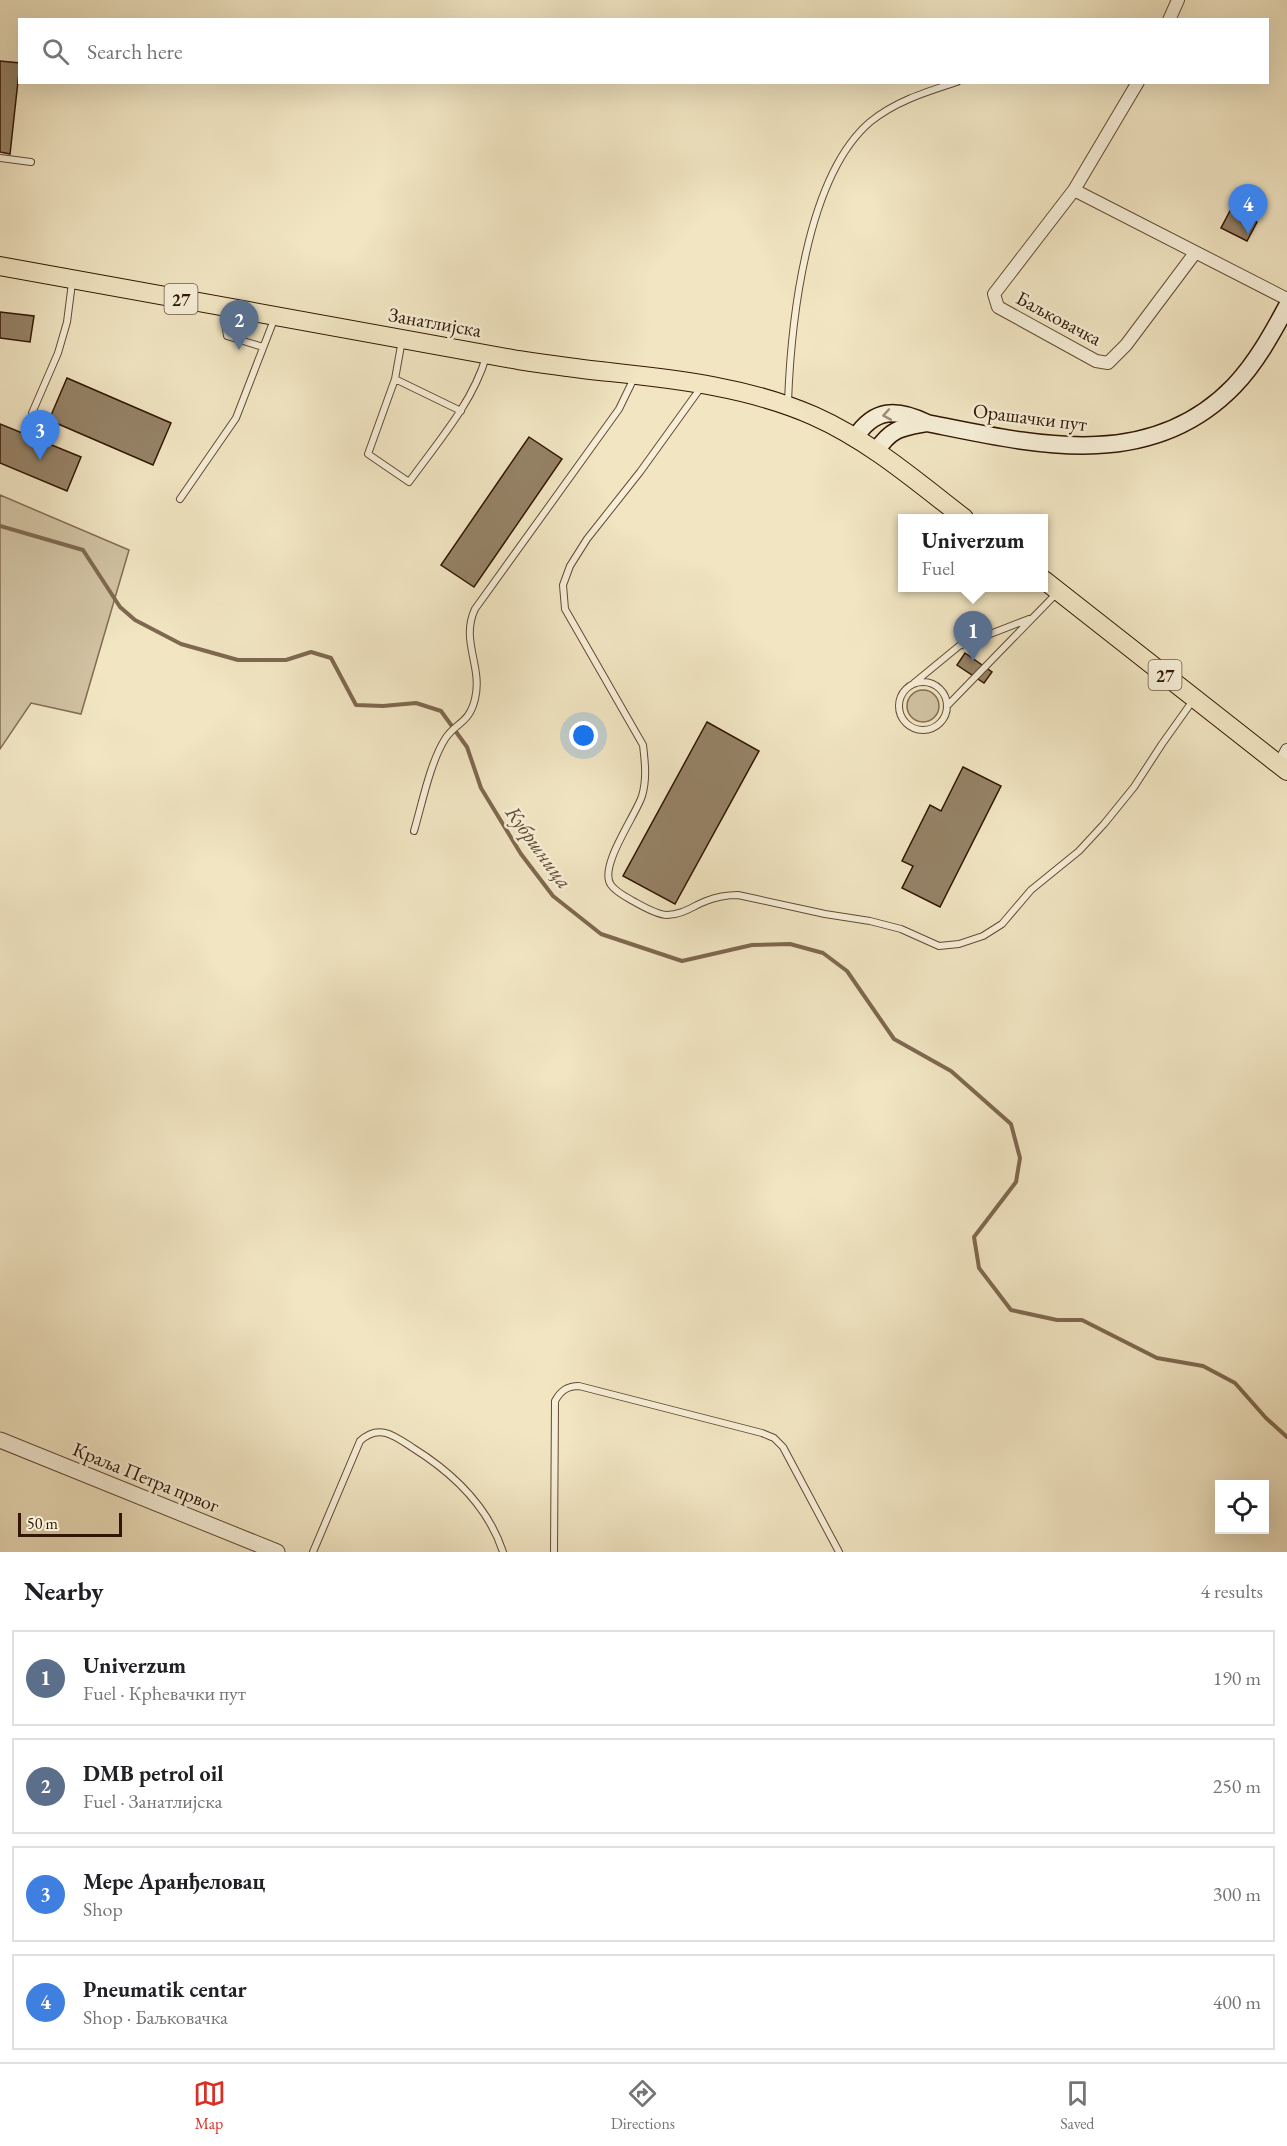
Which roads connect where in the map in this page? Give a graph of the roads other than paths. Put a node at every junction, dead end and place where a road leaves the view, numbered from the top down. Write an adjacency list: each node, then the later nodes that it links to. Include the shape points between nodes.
1 (1178, 0): 2 (street)
2 (1170, 18)
3 (951, 84): 21 (lane, via 886,110 861,130 836,165 802,272 792,338)
4 (1137, 84): 7 (street, Баљковачка)
5 (0, 158): 6 (lane)
6 (31, 162)
7 (1074, 190): 8 (street); 8 (street, Баљковачка, via 994,294 998,307 1096,362 1108,363 1126,345)
8 (1195, 253): 11 (street)
9 (0, 266): 10 (main road, Занатлијска / 27)
10 (72, 279): 13 (main road, Занатлијска / 27); 23 (lane, via 67,322 58,353)
11 (1287, 299)
12 (1287, 306): 24 (main road, Орашачки пут, via 1257,357 1227,392 1196,416 1158,434 1120,443 1068,446)
13 (226, 307): 14 (main road, Занатлијска / 27); 16 (lane, via 227,336)
14 (275, 316): 15 (main road, Занатлијска / 27); 16 (lane)
15 (402, 339): 17 (main road, Занатлијска / 27); 19 (lane)
16 (263, 347): 27 (lane, via 236,418)
17 (487, 354): 18 (main road, Занатлијска / 27); 22 (lane)
18 (636, 375): 20 (main road, Занатлијска / 27); 36 (lane, via 619,409 475,609 469,639 477,689 468,718 446,738)
19 (395, 379): 22 (lane); 22 (lane, via 368,454 409,482)
20 (703, 384): 21 (main road, Занатлијска / 27); 33 (lane, via 587,539 563,585 565,609 643,745 646,770 642,796 608,873 610,884 622,895 666,915 726,895 738,895 870,921 901,929 939,946 983,936 1002,924 1031,890 1079,851 1104,824)
21 (788, 406): 25 (main road, Занатлијска / 27)
22 (461, 411)
23 (32, 413)
24 (927, 423): 25 (main road, one-way to 25, via 901,413 882,414 862,427); 26 (main road, via 900,427 889,433)
25 (855, 438): 26 (main road, 27)
26 (876, 451): 28 (main road, 27)
27 (180, 499)
28 (958, 514)
29 (1048, 583): 30 (main road, 27)
30 (1058, 591): 31 (lane); 33 (main road, 27)
31 (1033, 618): 32 (lane, via 959,646); 34 (lane)
32 (911, 685): 34 (lane, via 935,685 946,698); 34 (lane, via 899,706 909,725 916,729 931,728 943,720)
33 (1195, 698): 35 (main road, 27)
34 (947, 706)
35 (1284, 762)
36 (414, 831)
37 (0, 1440): 38 (street, Краља Петра првог)
38 (277, 1552)
39 (313, 1552): 40 (lane, via 360,1441 383,1432 396,1436 456,1479 490,1524)
40 (503, 1552)
41 (554, 1552): 42 (lane, via 555,1401 562,1391 579,1386 774,1438)
42 (839, 1552)

